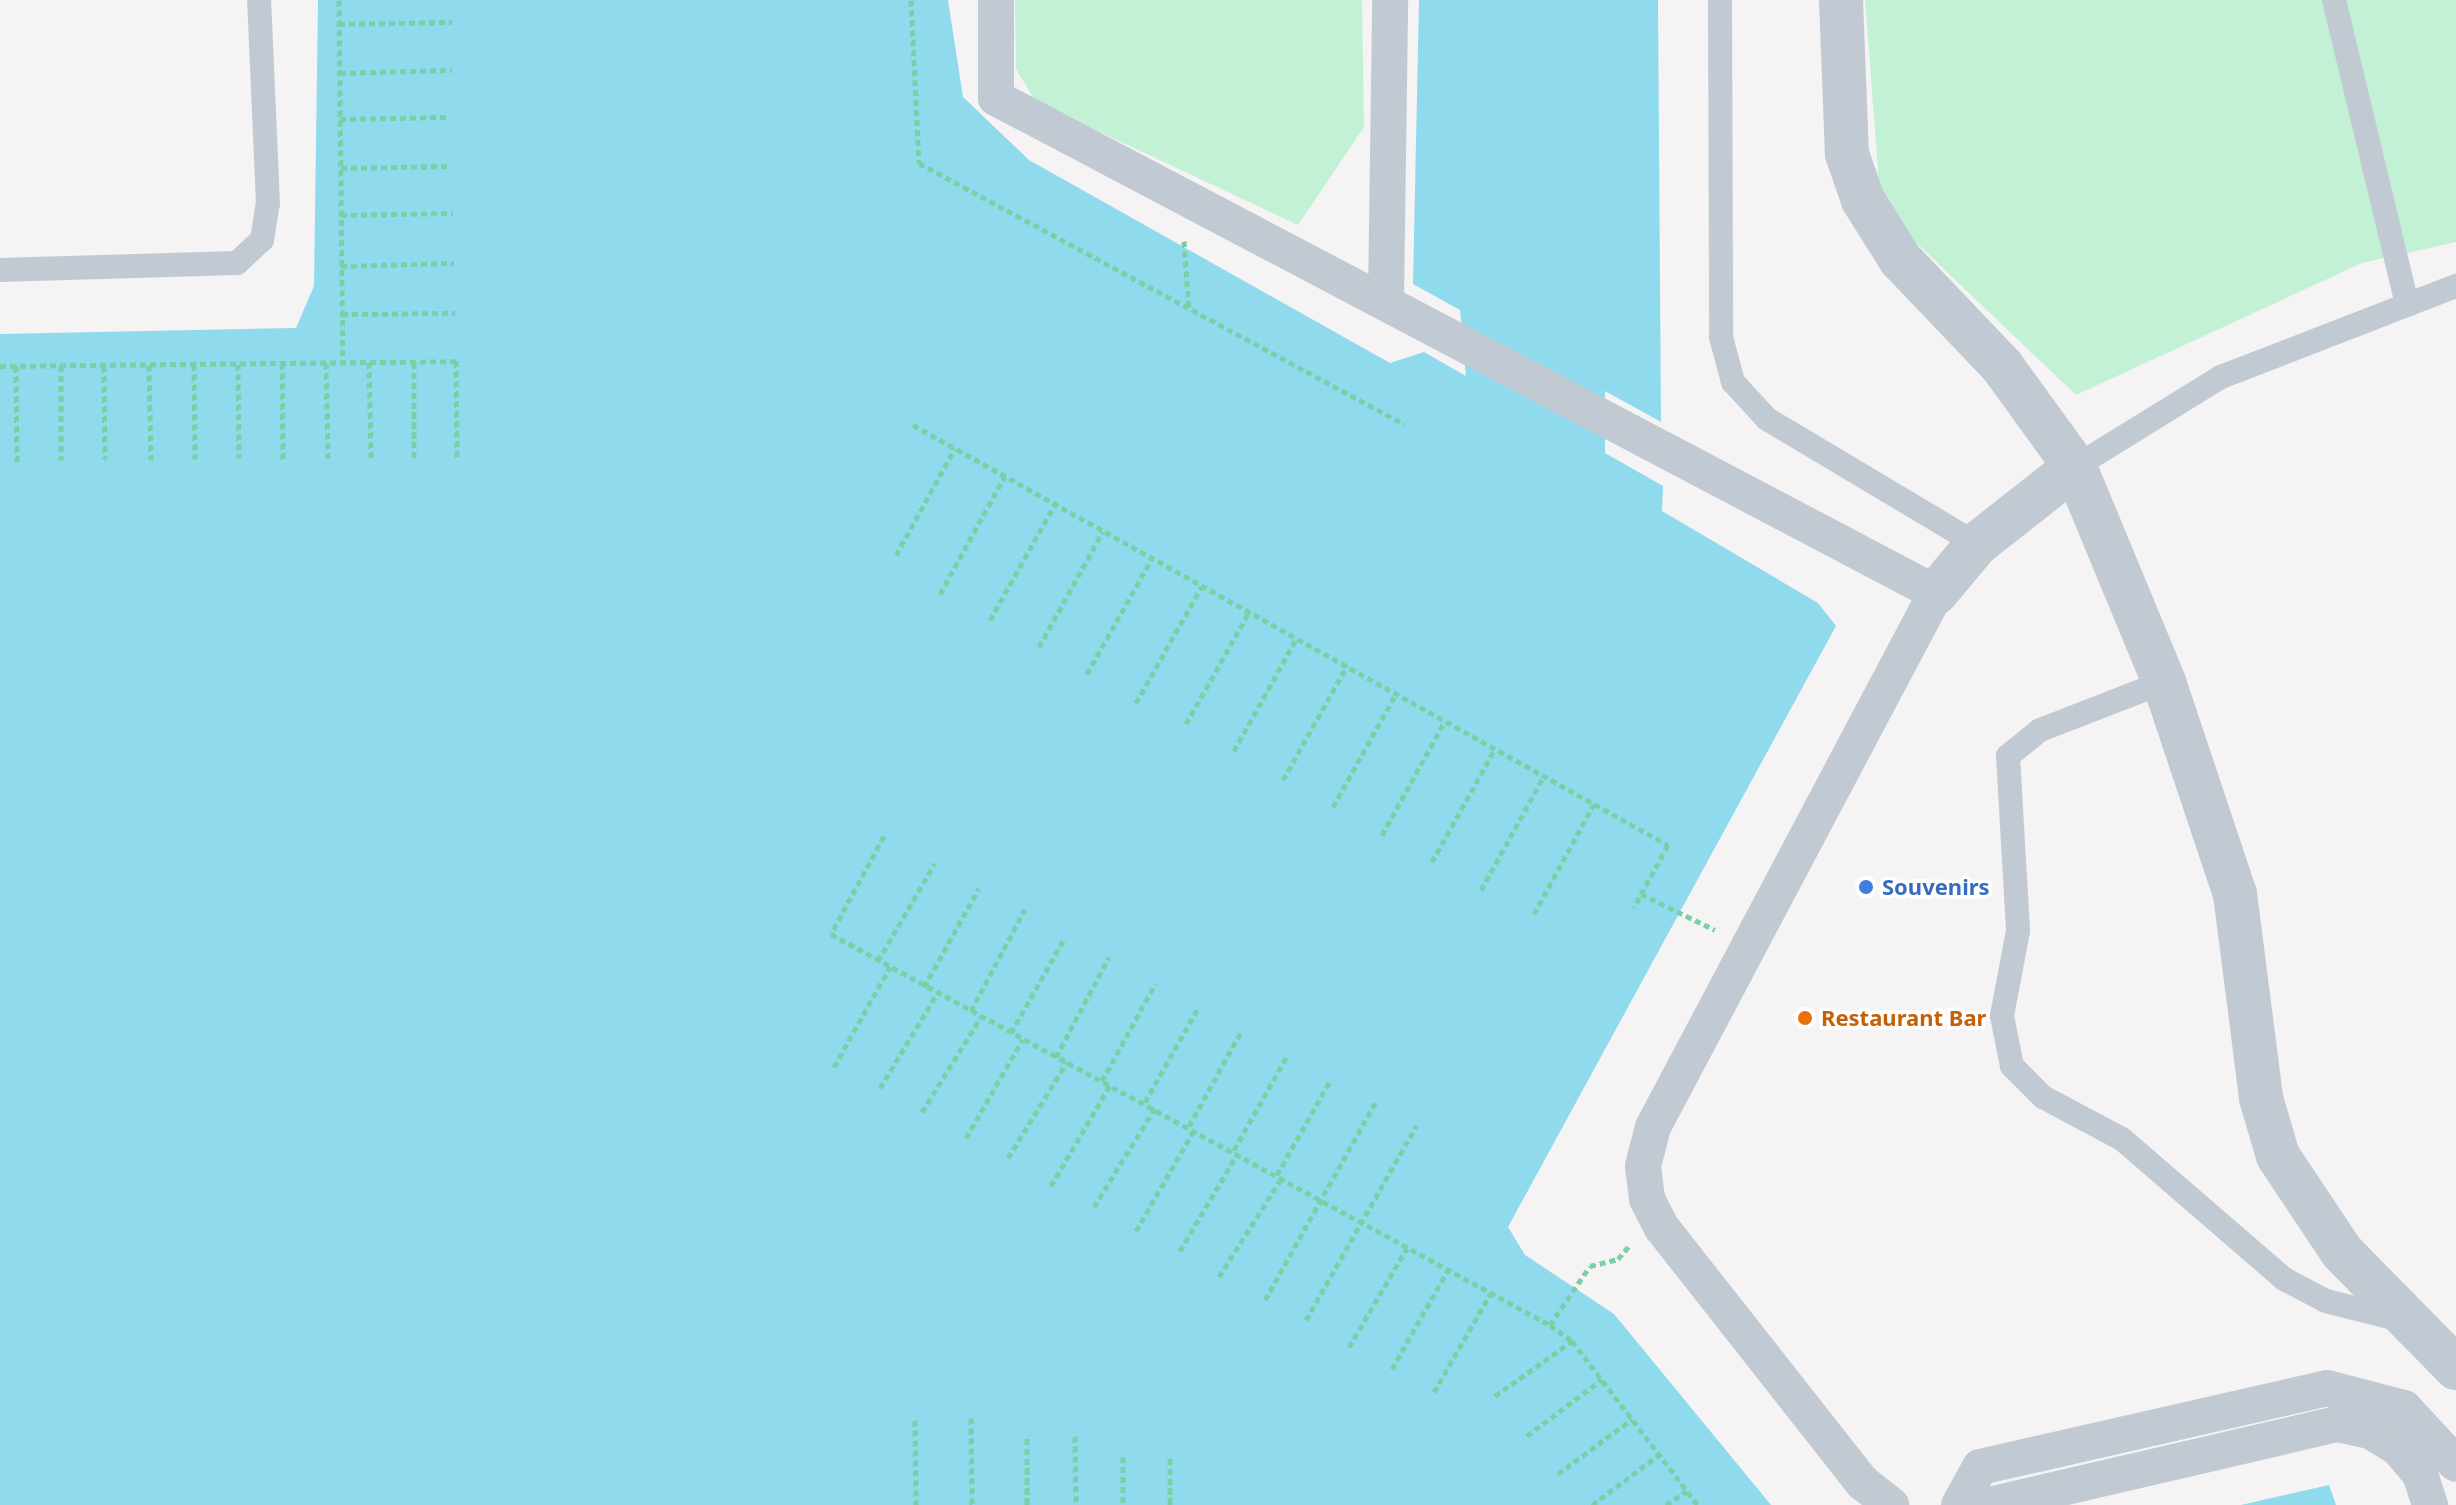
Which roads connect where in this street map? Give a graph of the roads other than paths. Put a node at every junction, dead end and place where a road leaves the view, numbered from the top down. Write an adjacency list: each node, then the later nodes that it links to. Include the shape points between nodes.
1 (259, 0): 7 (lane, via 268,204 262,240 225,265)
2 (996, 0): 9 (street, via 996,98)
3 (1390, 0): 9 (street)
4 (1720, 0): 12 (lane, via 1721,337 1733,382 1767,419)
5 (1841, 0): 11 (street, via 1847,154 1863,200 1900,259 2002,366)
6 (2334, 0): 10 (lane)
7 (0, 270)
8 (2456, 286): 10 (lane)
9 (1386, 300): 13 (street, via 1605,422)
10 (2407, 304): 11 (lane, via 2221,377)
11 (2075, 467): 12 (street); 14 (street)
12 (1977, 544): 13 (street)
13 (1936, 593): 18 (street, via 1649,1134 1643,1166 1662,1228 1863,1483)
14 (2164, 682): 15 (street, via 2235,894 2261,1098 2278,1156 2342,1252); 15 (lane, via 2031,734 2008,756 2018,931 2002,1016 2012,1066 2043,1097 2122,1139 2284,1279 2326,1301)
15 (2407, 1321): 16 (street)
16 (2456, 1368)
17 (2456, 1464): 19 (street, via 2414,1413 2372,1394 2327,1388 1980,1467)
18 (1891, 1505)
19 (1959, 1505)
20 (1989, 1505): 21 (street, via 2337,1424 2370,1431 2398,1448 2420,1474)
21 (2430, 1505)

